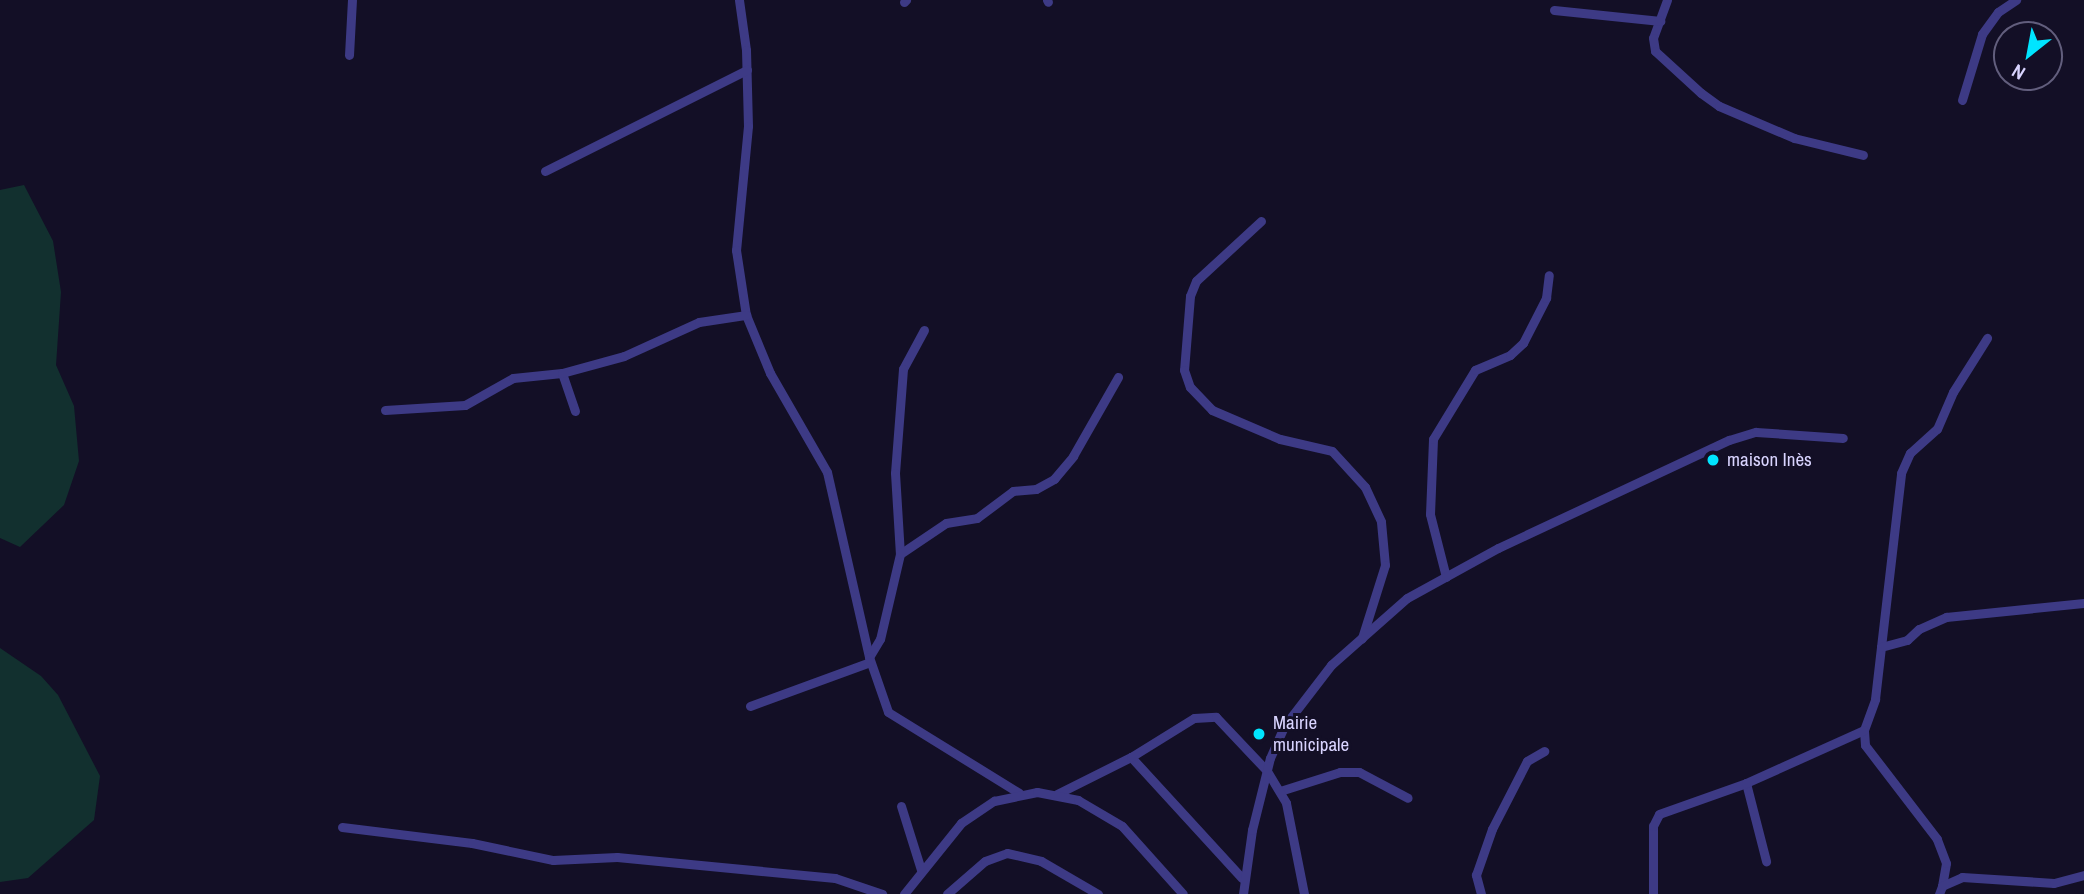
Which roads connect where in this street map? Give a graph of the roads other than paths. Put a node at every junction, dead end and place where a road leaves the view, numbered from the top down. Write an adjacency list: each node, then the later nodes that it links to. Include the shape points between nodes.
1 (352, 0): 7 (street)
2 (739, 0): 8 (street)
3 (1667, 0): 6 (street)
4 (2016, 0): 9 (street, via 1998,12 1982,34)
5 (1554, 10): 6 (street)
6 (1660, 21): 10 (street, via 1655,51 1719,106 1794,138)
7 (349, 55)
8 (747, 70): 11 (street); 14 (street, via 746,160 736,250)
9 (1962, 100)
10 (1863, 155)
11 (545, 171)
12 (1261, 221): 25 (street, via 1196,281 1190,296 1184,369 1190,387 1212,410 1280,439 1332,451 1365,487 1381,522 1385,565)
13 (1549, 275): 23 (street, via 1546,298 1523,343 1510,355 1475,370 1433,439 1430,514)
14 (746, 315): 17 (street, via 699,322 625,356); 27 (street, via 770,373 827,472)
15 (924, 330): 22 (street, via 906,355 897,401)
16 (1987, 338): 26 (street, via 1953,391 1937,429 1910,453 1901,473)
17 (562, 373): 19 (street, via 513,378 465,405); 20 (street)
18 (1118, 377): 22 (street, via 1073,456 1054,479 1036,489 1013,491 976,518 946,523)
19 (385, 410)
20 (575, 411)
21 (1843, 438): 23 (street, via 1747,433 1581,508)
22 (900, 554): 27 (street, via 880,639)
23 (1446, 577): 25 (street, via 1407,598)
24 (2084, 603): 26 (street, via 1946,617 1907,640)
25 (1362, 638): 32 (street, via 1296,707)
26 (1881, 648): 29 (street, via 1875,699)
27 (869, 660): 28 (street); 35 (street, via 888,712)
28 (750, 706)
29 (1864, 730): 33 (street); 44 (street, via 1871,757 1944,854)
30 (1544, 751): 52 (street, via 1527,761 1492,830 1476,875)
31 (1131, 758): 32 (street, via 1194,718 1208,715 1216,717); 36 (street); 43 (street)
32 (1266, 771): 34 (street); 43 (street)
33 (1746, 783): 40 (street); 53 (street, via 1659,814 1653,826)
34 (1280, 792): 37 (street, via 1340,772 1359,772); 51 (street)
35 (1019, 793): 36 (street); 41 (street, via 994,801 961,823)
36 (1057, 793): 49 (street, via 1122,826)
37 (1408, 797)
38 (901, 806): 41 (street)
39 (342, 827): 45 (street, via 472,843 553,860 617,857 835,878)
40 (1766, 861)
41 (921, 870): 46 (street)
42 (2084, 876): 44 (street, via 2054,883 1962,877)
43 (1242, 878): 50 (street)
44 (1940, 890)
45 (882, 894)
46 (904, 894)
47 (947, 894): 48 (street, via 985,861 1007,853 1041,861)
48 (1098, 894)
49 (1183, 894)
50 (1243, 894)
51 (1304, 894)
52 (1482, 894)
53 (1653, 894)

